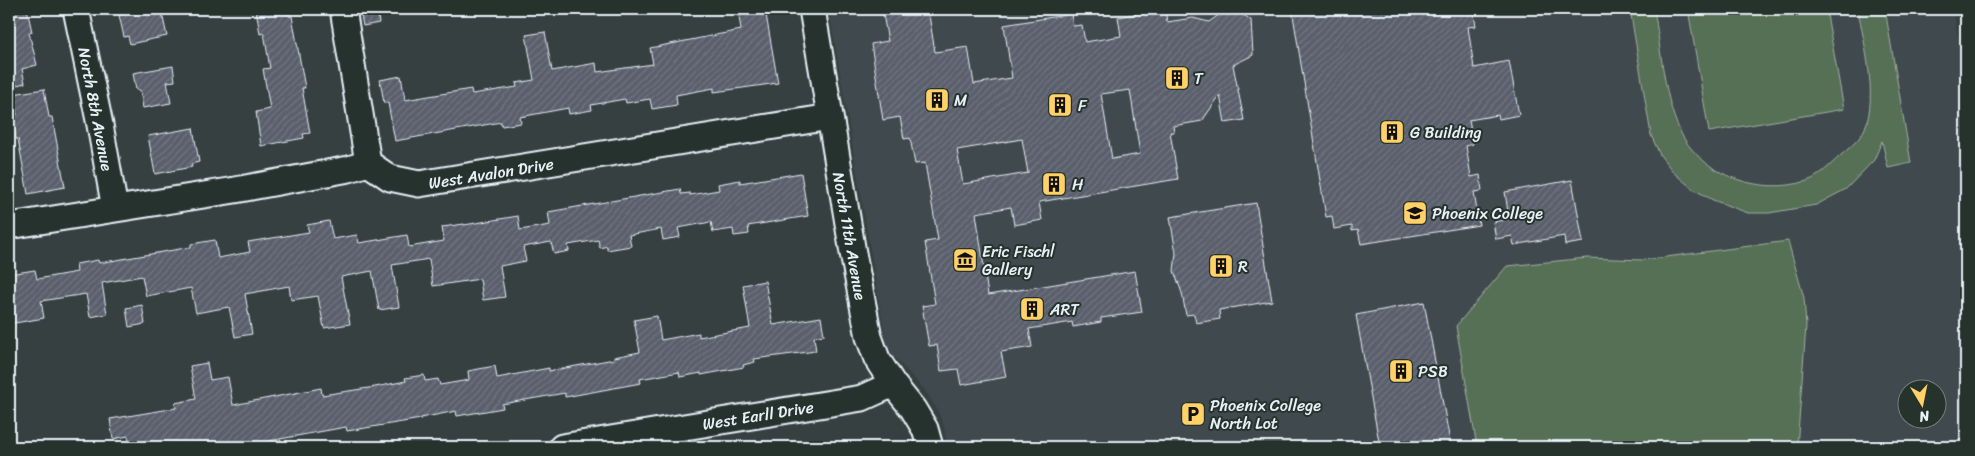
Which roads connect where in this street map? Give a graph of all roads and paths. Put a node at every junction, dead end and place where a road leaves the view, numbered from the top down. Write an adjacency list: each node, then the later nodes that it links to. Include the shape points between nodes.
1 (76, 9): 6 (street, North 8th Avenue)
2 (343, 9): 5 (street)
3 (812, 9): 4 (street, North 11th Avenue)
4 (830, 117): 5 (street, West Avalon Drive, via 419,184 390,178); 8 (street, North 11th Avenue, via 869,337 877,359)
5 (368, 163): 6 (street, via 308,177)
6 (114, 209): 7 (street)
7 (9, 226)
8 (893, 384): 9 (street, West Earll Drive, via 862,398); 10 (street, North 11th Avenue, via 914,409)
9 (562, 447)
10 (930, 447)

